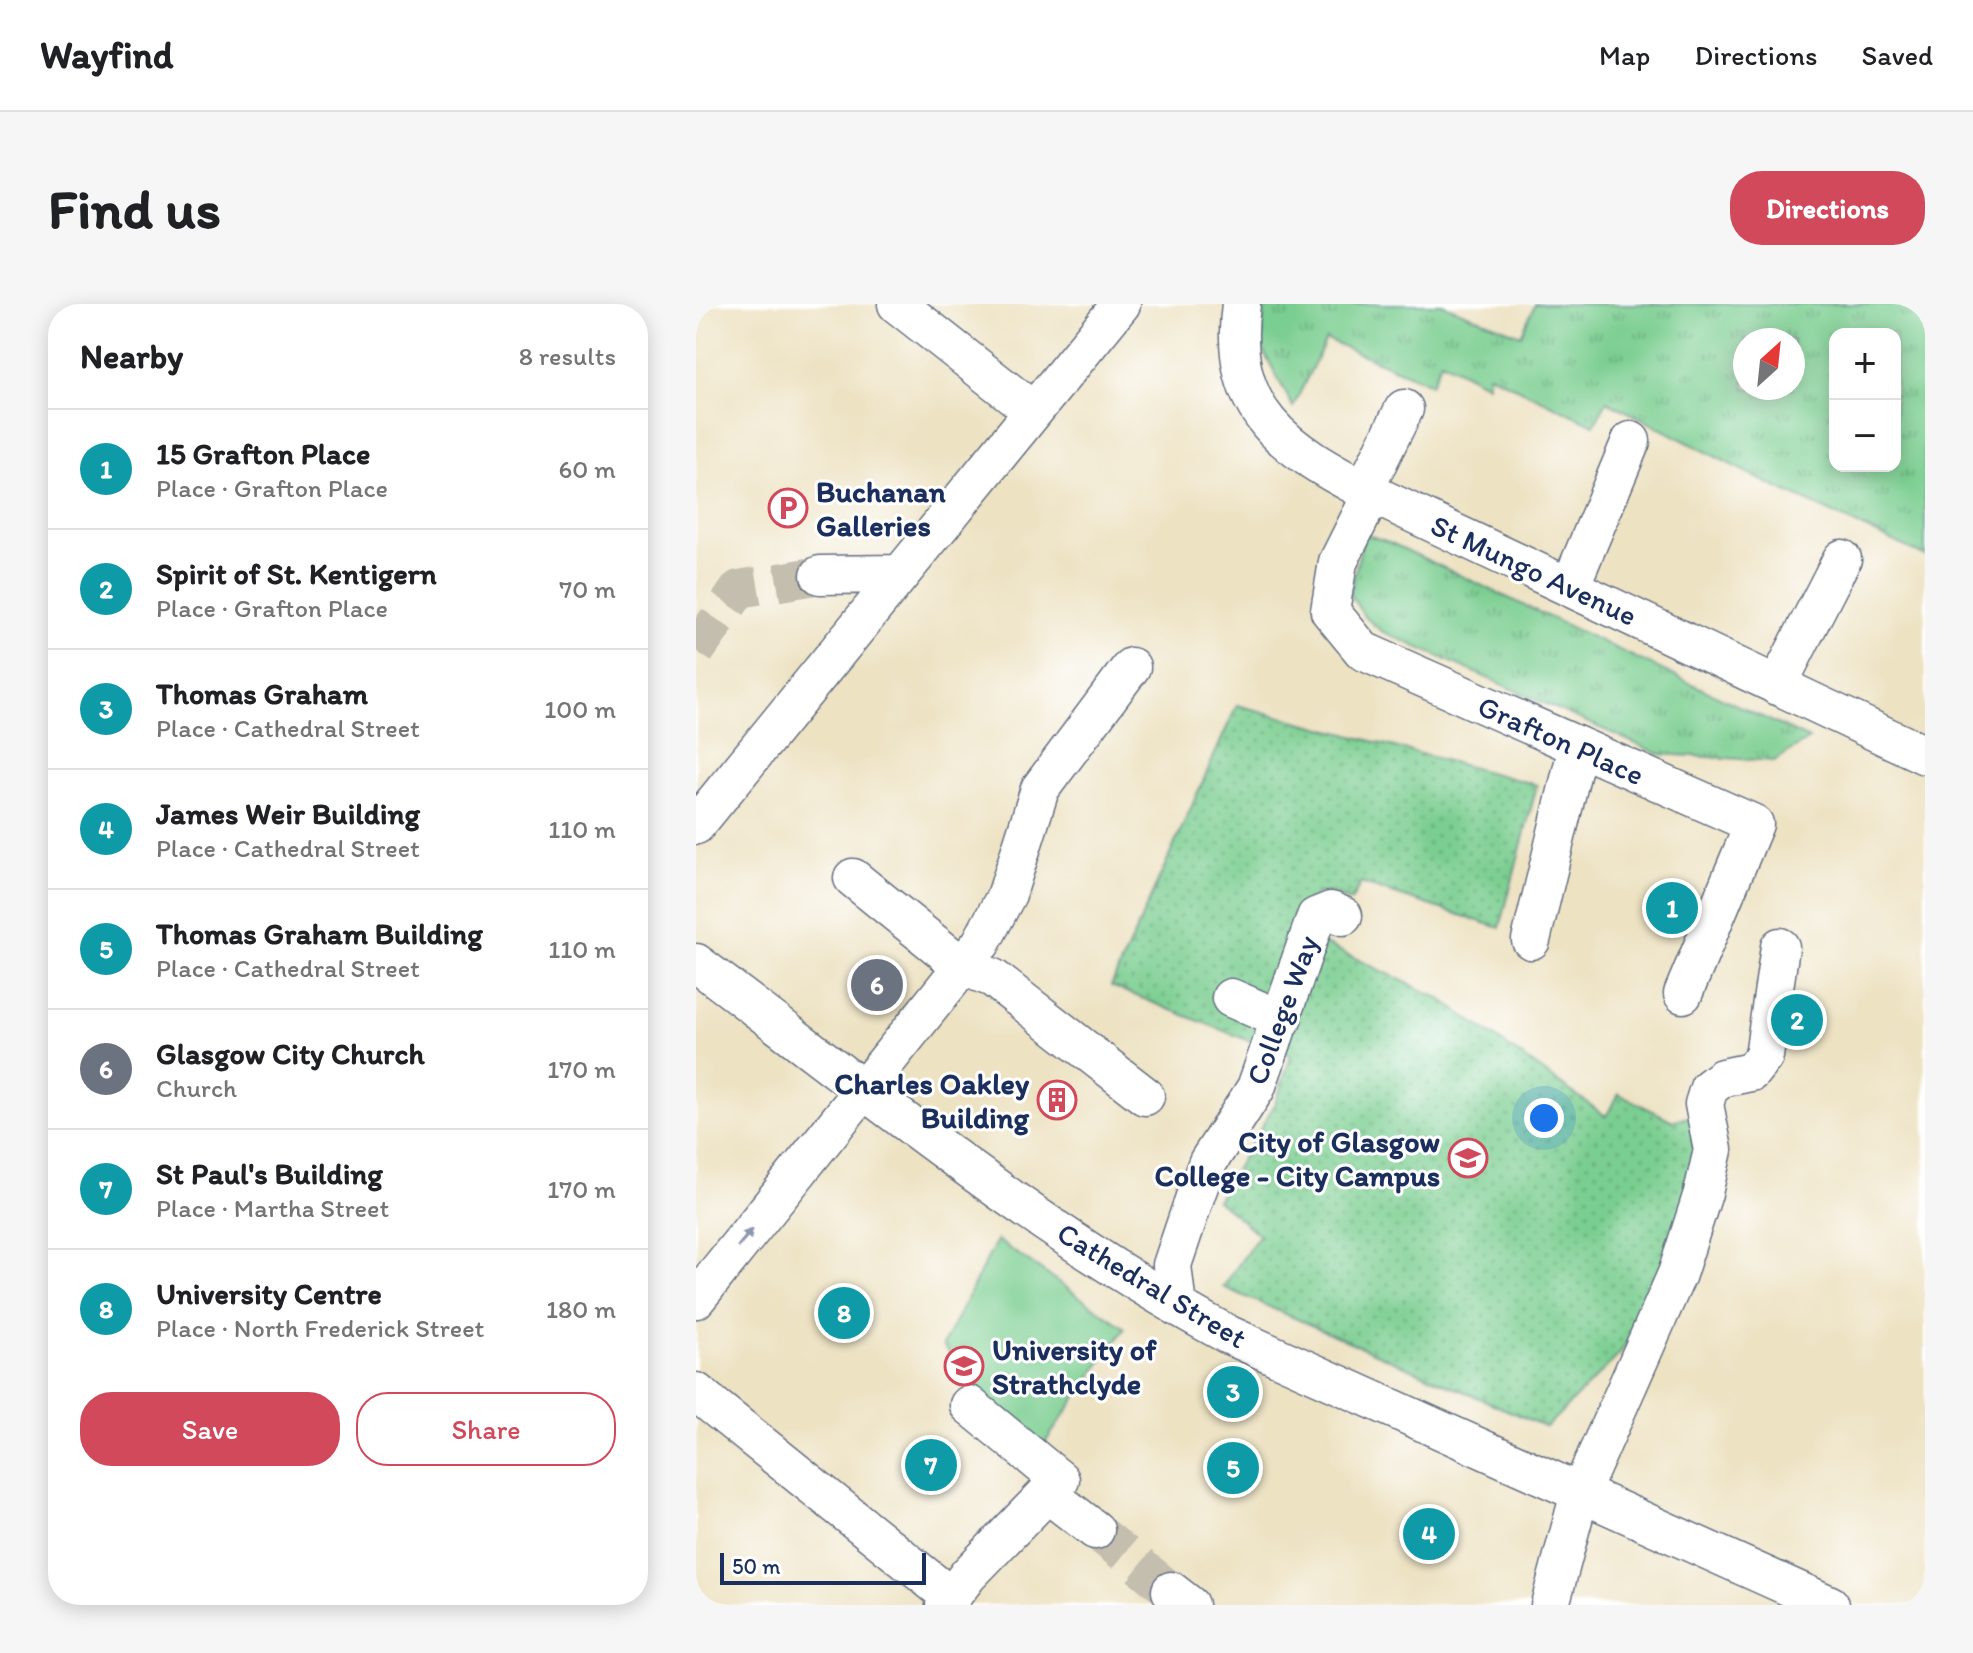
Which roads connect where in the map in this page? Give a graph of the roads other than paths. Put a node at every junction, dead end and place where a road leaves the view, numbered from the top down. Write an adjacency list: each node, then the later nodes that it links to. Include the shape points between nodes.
1 (897, 304): 5 (street)
2 (1121, 304): 5 (street)
3 (1241, 304): 7 (street, St Mungo Avenue, via 1238,361 1259,411 1284,442)
4 (1404, 409): 7 (street, Grafton Place)
5 (1033, 411): 9 (street)
6 (1631, 441): 11 (street)
7 (1368, 492): 11 (street, St Mungo Avenue); 14 (street, Grafton Place, via 1338,562 1330,611 1354,641 1363,651)
8 (1842, 559): 13 (street)
9 (898, 574): 10 (street); 16 (street)
10 (820, 575)
11 (1570, 587): 13 (street, St Mungo Avenue)
12 (1131, 667): 22 (street, via 1040,789 1007,894)
13 (1777, 686): 15 (street, St Mungo Avenue)
14 (1578, 746): 19 (street); 23 (street, Grafton Place, via 1754,824)
15 (1925, 755)
16 (696, 825)
17 (853, 878): 22 (street)
18 (1343, 916): 25 (street, College Way, via 1331,911 1316,917)
19 (1531, 940)
20 (1780, 947): 32 (street, via 1764,1056 1751,1072 1722,1078 1709,1088 1704,1104 1711,1164 1681,1263)
21 (696, 963): 26 (street, Cathedral Street)
22 (962, 966): 26 (street); 27 (street, via 993,978)
23 (1683, 994)
24 (1231, 998): 25 (street)
25 (1282, 1020): 29 (street, College Way, via 1256,1088 1208,1162 1197,1191 1172,1265)
26 (865, 1088): 28 (street, one-way to 26); 29 (street, Cathedral Street, via 1024,1206)
27 (1145, 1096)
28 (696, 1299)
29 (1177, 1307): 32 (street, Cathedral Street)
30 (696, 1392): 35 (street)
31 (969, 1405): 33 (street, via 1060,1480)
32 (1580, 1493): 36 (street, via 1576,1570); 37 (street, Cathedral Street)
33 (1048, 1494): 34 (street); 35 (street)
34 (1095, 1530)
35 (948, 1601)
36 (1550, 1605)
37 (1830, 1605)

